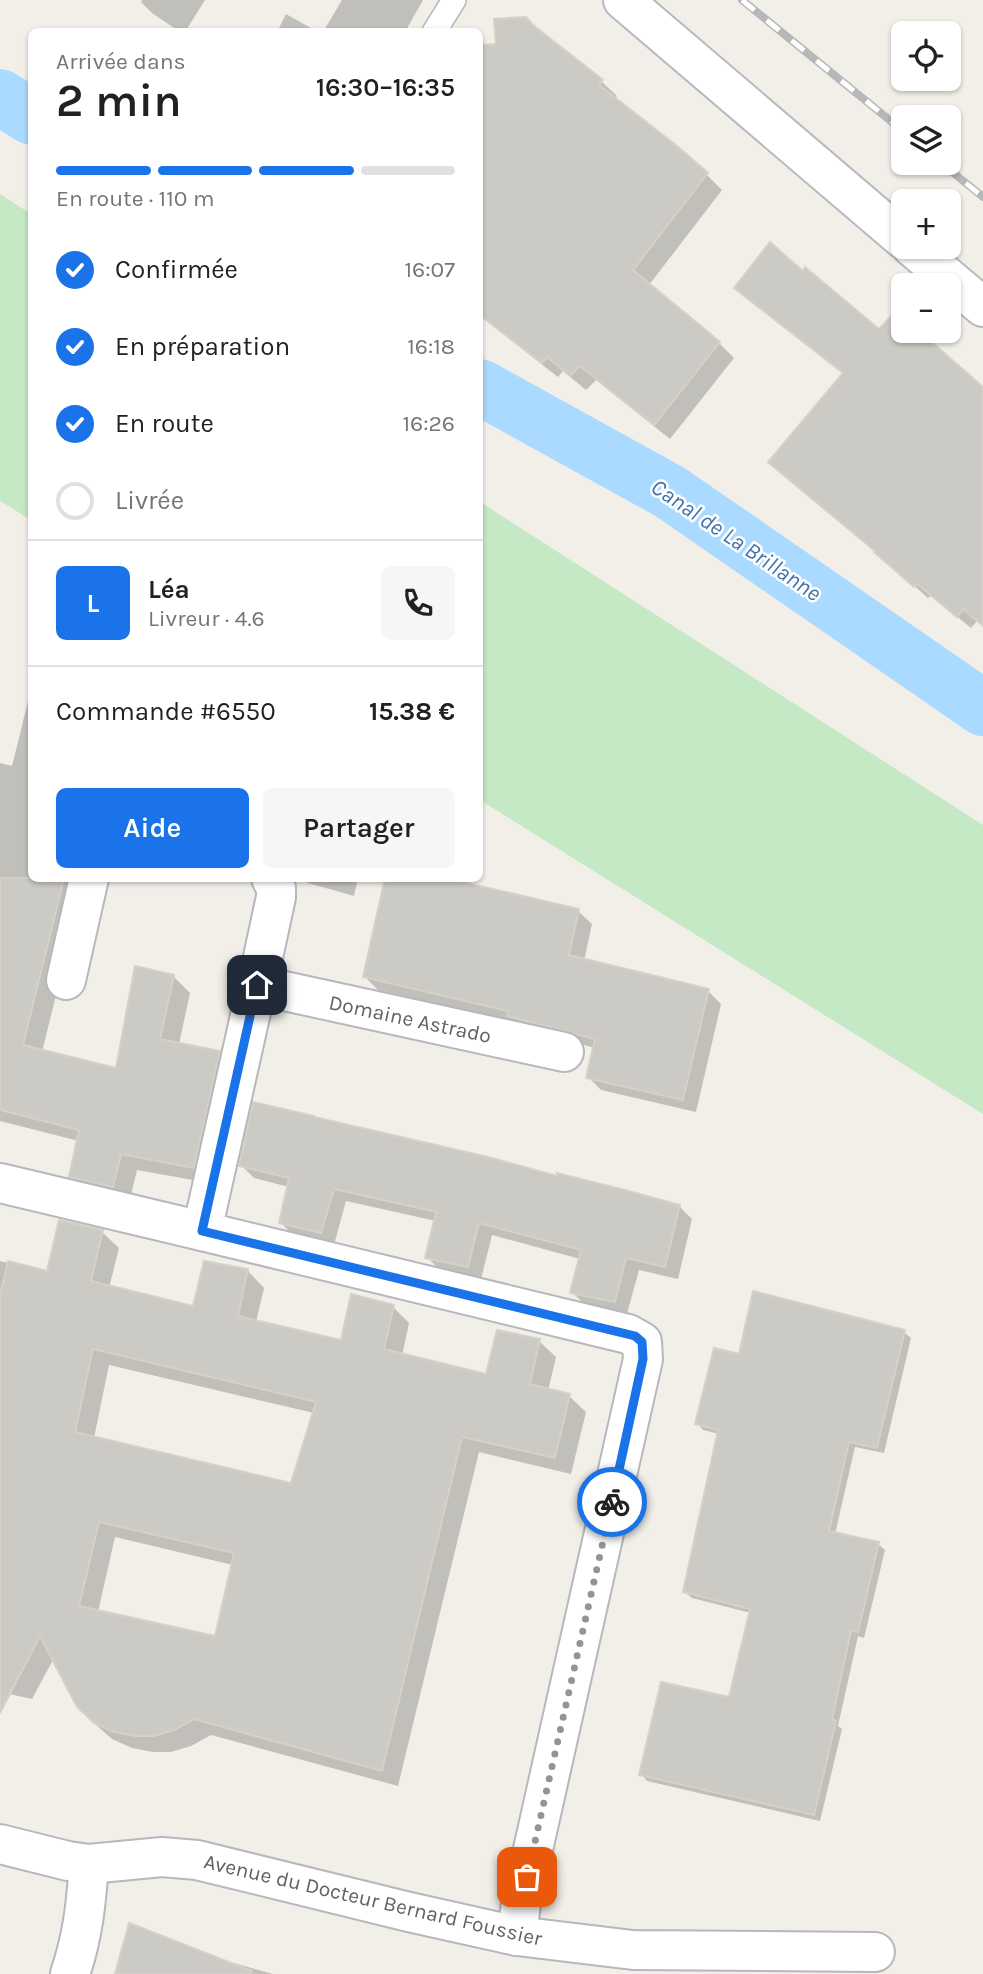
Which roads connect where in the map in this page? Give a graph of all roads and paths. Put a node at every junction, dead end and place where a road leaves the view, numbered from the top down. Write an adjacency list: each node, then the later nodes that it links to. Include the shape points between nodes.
1 (454, 0): 3 (lane)
2 (623, 0): 4 (street)
3 (436, 28)
4 (891, 229)
5 (926, 259): 6 (street)
6 (983, 307)
7 (88, 882): 9 (street)
8 (273, 882): 10 (street, via 276,897)
9 (66, 980)
10 (257, 985): 11 (street, Domaine Astrado); 13 (street)
11 (564, 1052)
12 (0, 1183): 13 (street)
13 (202, 1231): 16 (street, via 628,1334 642,1342 643,1359)
14 (0, 1844): 15 (street, Avenue du Docteur Bernard Foussier)
15 (89, 1864): 16 (street, Avenue du Docteur Bernard Foussier, via 163,1857 197,1860); 18 (street, via 84,1922)
16 (517, 1936): 17 (street, Avenue du Docteur Bernard Foussier, via 633,1950)
17 (875, 1952)
18 (69, 1974)

